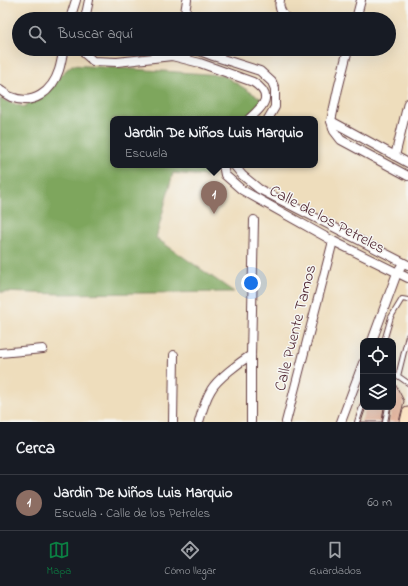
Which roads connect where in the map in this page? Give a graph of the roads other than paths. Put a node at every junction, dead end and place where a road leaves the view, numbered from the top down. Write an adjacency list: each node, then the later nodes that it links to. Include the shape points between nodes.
1 (76, 0): 6 (street)
2 (89, 0): 7 (street)
3 (187, 0): 8 (street)
4 (280, 0): 9 (street)
5 (361, 0): 10 (street)
6 (72, 12)
7 (86, 12)
8 (185, 12)
9 (282, 12)
10 (358, 12)
11 (62, 56): 17 (street, via 54,82 38,97 11,97)
12 (87, 56): 13 (street, via 93,61 118,62)
13 (172, 56)
14 (172, 56): 19 (street, via 200,63 261,87 265,92 265,101)
15 (213, 56): 20 (street, via 260,71 272,82 275,89 275,108)
16 (346, 56): 21 (street)
17 (0, 90)
18 (408, 104): 22 (street)
19 (252, 116)
20 (270, 116)
21 (331, 121): 22 (street); 26 (street, via 334,131 341,140)
22 (395, 156): 23 (street)
23 (408, 163)
24 (224, 168): 28 (street, Calle de los Petreles, via 225,175 242,190)
25 (236, 168): 29 (street, Calle de los Petreles, via 259,189)
26 (408, 176)
27 (254, 220): 39 (street)
28 (333, 241): 30 (street, Calle de los Petreles); 48 (street, Calle Puente Tamos)
29 (405, 264): 30 (street)
30 (397, 273): 31 (street, Calle de los Petreles); 34 (street)
31 (408, 278)
32 (408, 300): 35 (lane, via 402,299)
33 (408, 336): 41 (lane, via 398,376)
34 (373, 338)
35 (385, 338)
36 (43, 349): 37 (street)
37 (0, 353)
38 (174, 355): 45 (street)
39 (251, 355): 46 (street, via 211,389); 47 (street)
40 (360, 371): 49 (street)
41 (408, 383)
42 (361, 410): 50 (lane)
43 (387, 410): 51 (lane)
44 (408, 413): 52 (main road)
45 (173, 422)
46 (199, 422)
47 (251, 422)
48 (286, 422)
49 (341, 422)
50 (357, 422)
51 (385, 422)
52 (406, 422)

